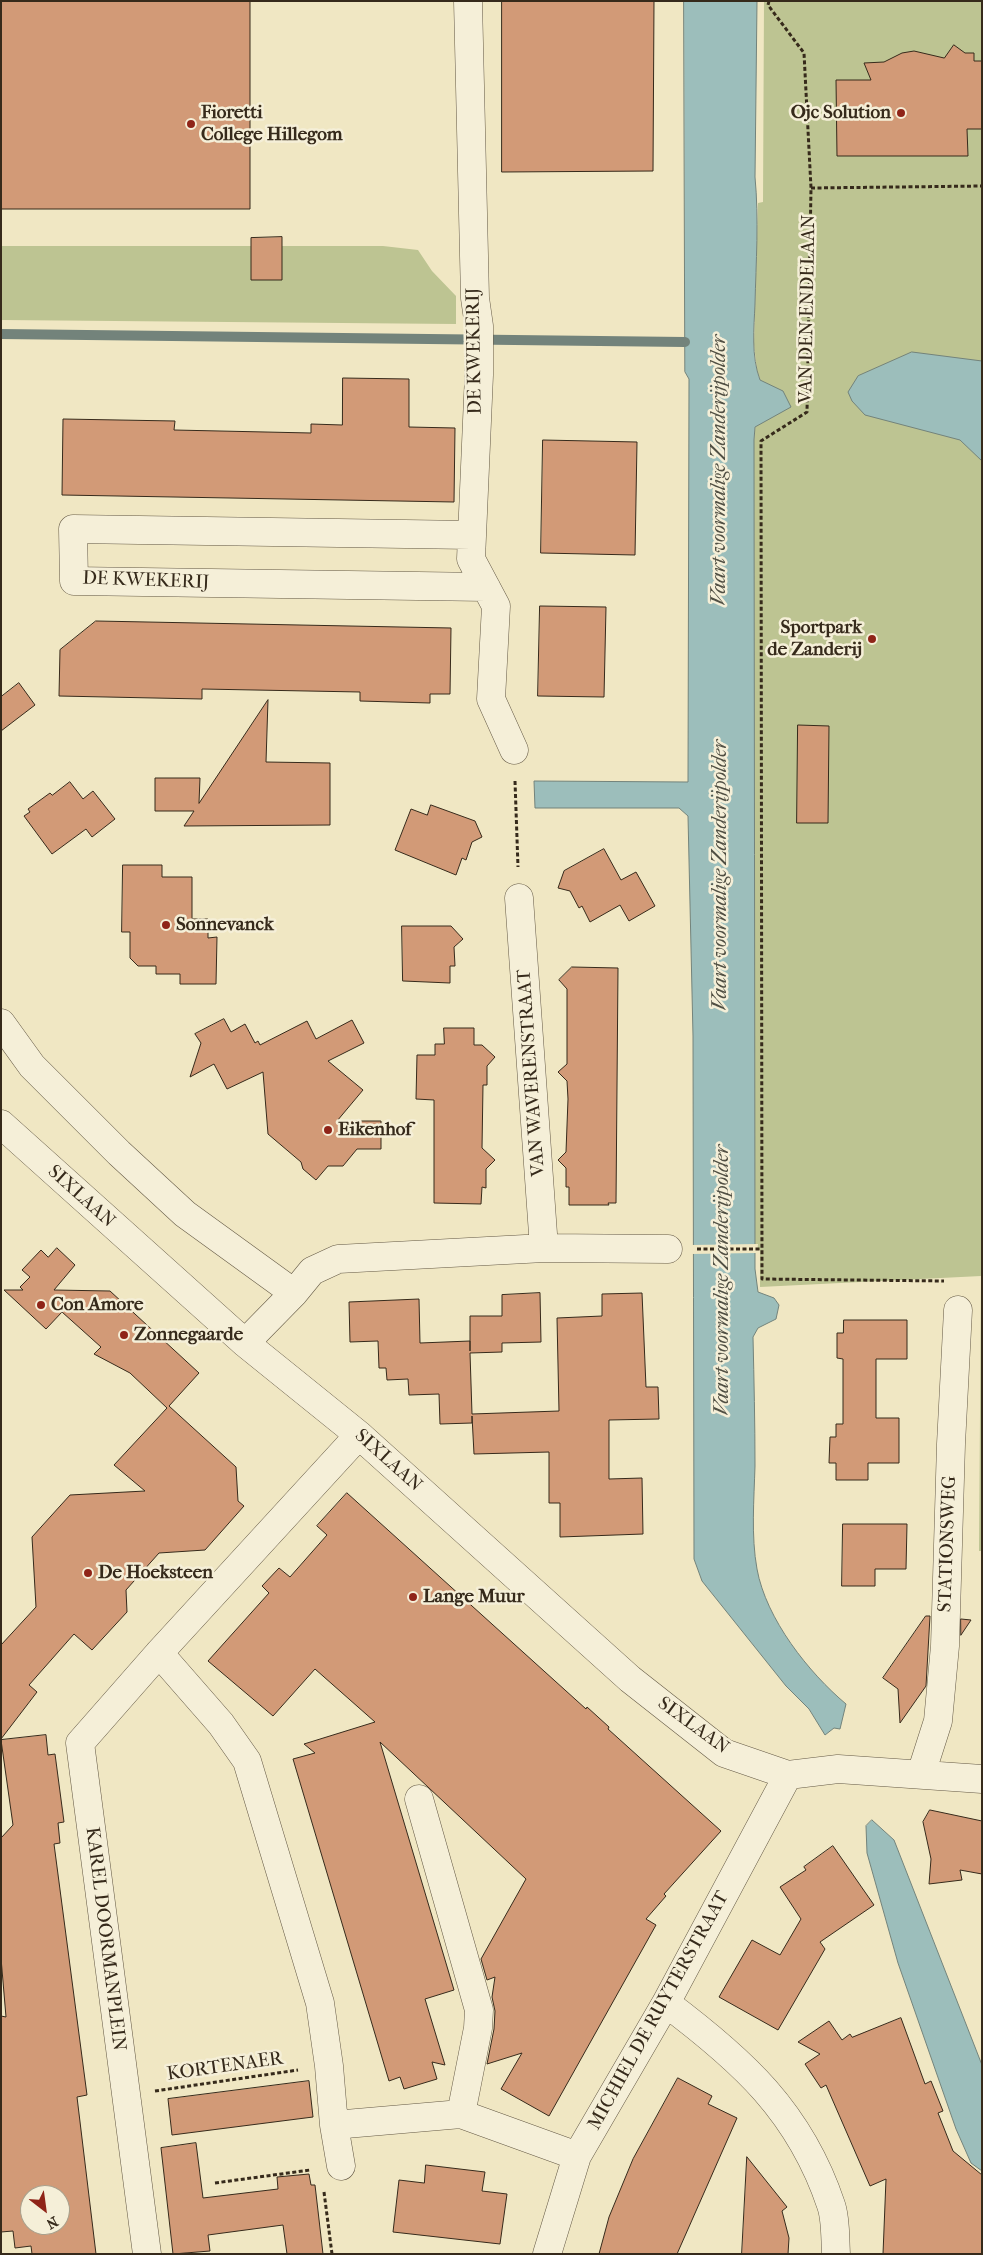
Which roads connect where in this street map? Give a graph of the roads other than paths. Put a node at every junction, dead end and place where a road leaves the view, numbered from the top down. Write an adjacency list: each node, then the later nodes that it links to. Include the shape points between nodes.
1 (468, 1): 2 (street, DE KWEKERIJ, via 475,298 479,326)
2 (471, 535): 3 (street, DE KWEKERIJ, via 470,559); 3 (street, DE KWEKERIJ, via 73,529 74,581)
3 (486, 587): 4 (street, DE KWEKERIJ, via 496,606 491,699)
4 (514, 750)
5 (519, 898): 8 (street, VAN WAVERENSTRAAT)
6 (1, 1022): 10 (street, via 32,1066 119,1153 185,1214)
7 (1, 1124): 12 (street, SIXLAAN)
8 (544, 1248): 9 (street); 10 (street, via 338,1259 312,1271)
9 (668, 1249)
10 (294, 1293): 12 (street)
11 (958, 1310): 15 (street, STATIONSWEG, via 945,1646 938,1720)
12 (245, 1343): 13 (street, SIXLAAN)
13 (359, 1435): 14 (street, KAREL DOORMANPLEIN); 16 (street, SIXLAAN, via 630,1679 724,1753)
14 (159, 1653): 21 (street, via 221,1724 247,1761 320,2003); 24 (street, KAREL DOORMANPLEIN, via 80,1743)
15 (921, 1774): 16 (street, via 838,1769); 17 (street)
16 (788, 1775): 19 (street, MICHIEL DE RUYTERSTRAAT)
17 (982, 1779)
18 (418, 1799): 20 (street, via 479,2010)
19 (666, 2003): 22 (street, MICHIEL DE RUYTERSTRAAT); 26 (street, via 714,2039 766,2088 807,2148 832,2206)
20 (461, 2114): 21 (street); 22 (street)
21 (334, 2125): 23 (street)
22 (577, 2156): 25 (street, MICHIEL DE RUYTERSTRAAT)
23 (331, 2167)
24 (147, 2254)
25 (547, 2254)
26 (836, 2254)

